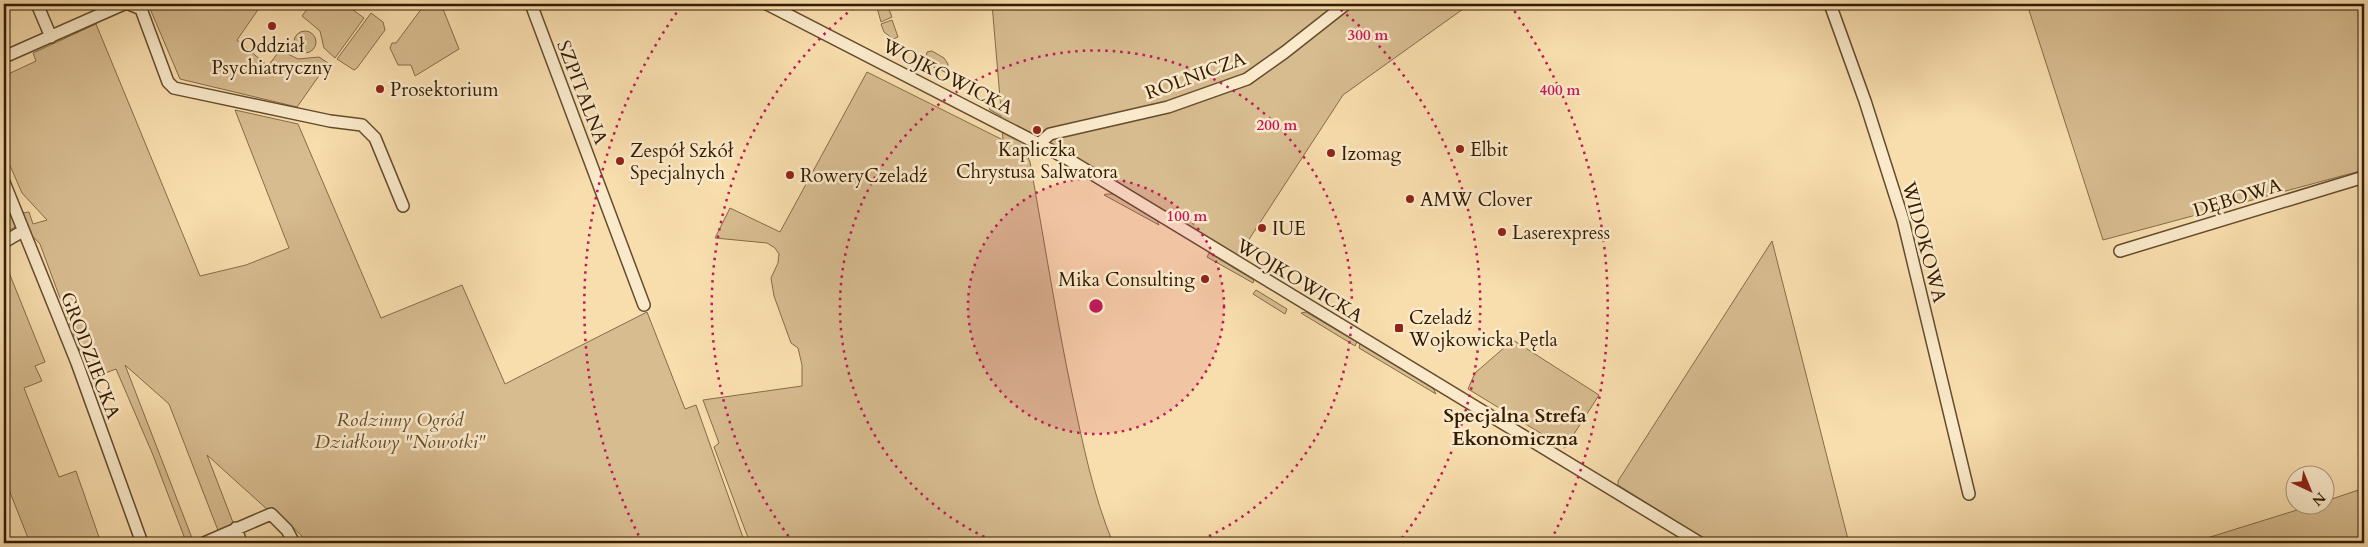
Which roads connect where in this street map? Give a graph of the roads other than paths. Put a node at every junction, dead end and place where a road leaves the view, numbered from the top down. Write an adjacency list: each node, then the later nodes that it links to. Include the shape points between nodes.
1 (36, 4): 8 (street)
2 (124, 4): 8 (street)
3 (129, 4): 13 (street, via 141,9 168,82 174,88 323,120 362,125 375,138)
4 (531, 4): 17 (street, SZPITALNA)
5 (768, 4): 10 (street, WOJKOWICKA)
6 (1346, 4): 10 (street, ROLNICZA, via 1247,79 1168,107 1050,134)
7 (1830, 4): 18 (street, WIDOKOWA, via 1903,220)
8 (50, 37): 9 (street)
9 (4, 57)
10 (1040, 143): 24 (street, WOJKOWICKA)
11 (2364, 177): 16 (street, DĘBOWA)
12 (4, 182): 14 (street, GRODZIECKA)
13 (402, 206)
14 (23, 231): 15 (street); 20 (street, GRODZIECKA, via 77,363)
15 (4, 242)
16 (2120, 251)
17 (644, 305)
18 (1969, 494)
19 (236, 528): 21 (street); 22 (street); 23 (street, via 272,514 288,530)
20 (142, 543)
21 (204, 543)
22 (241, 543)
23 (294, 543)
24 (1700, 543)

